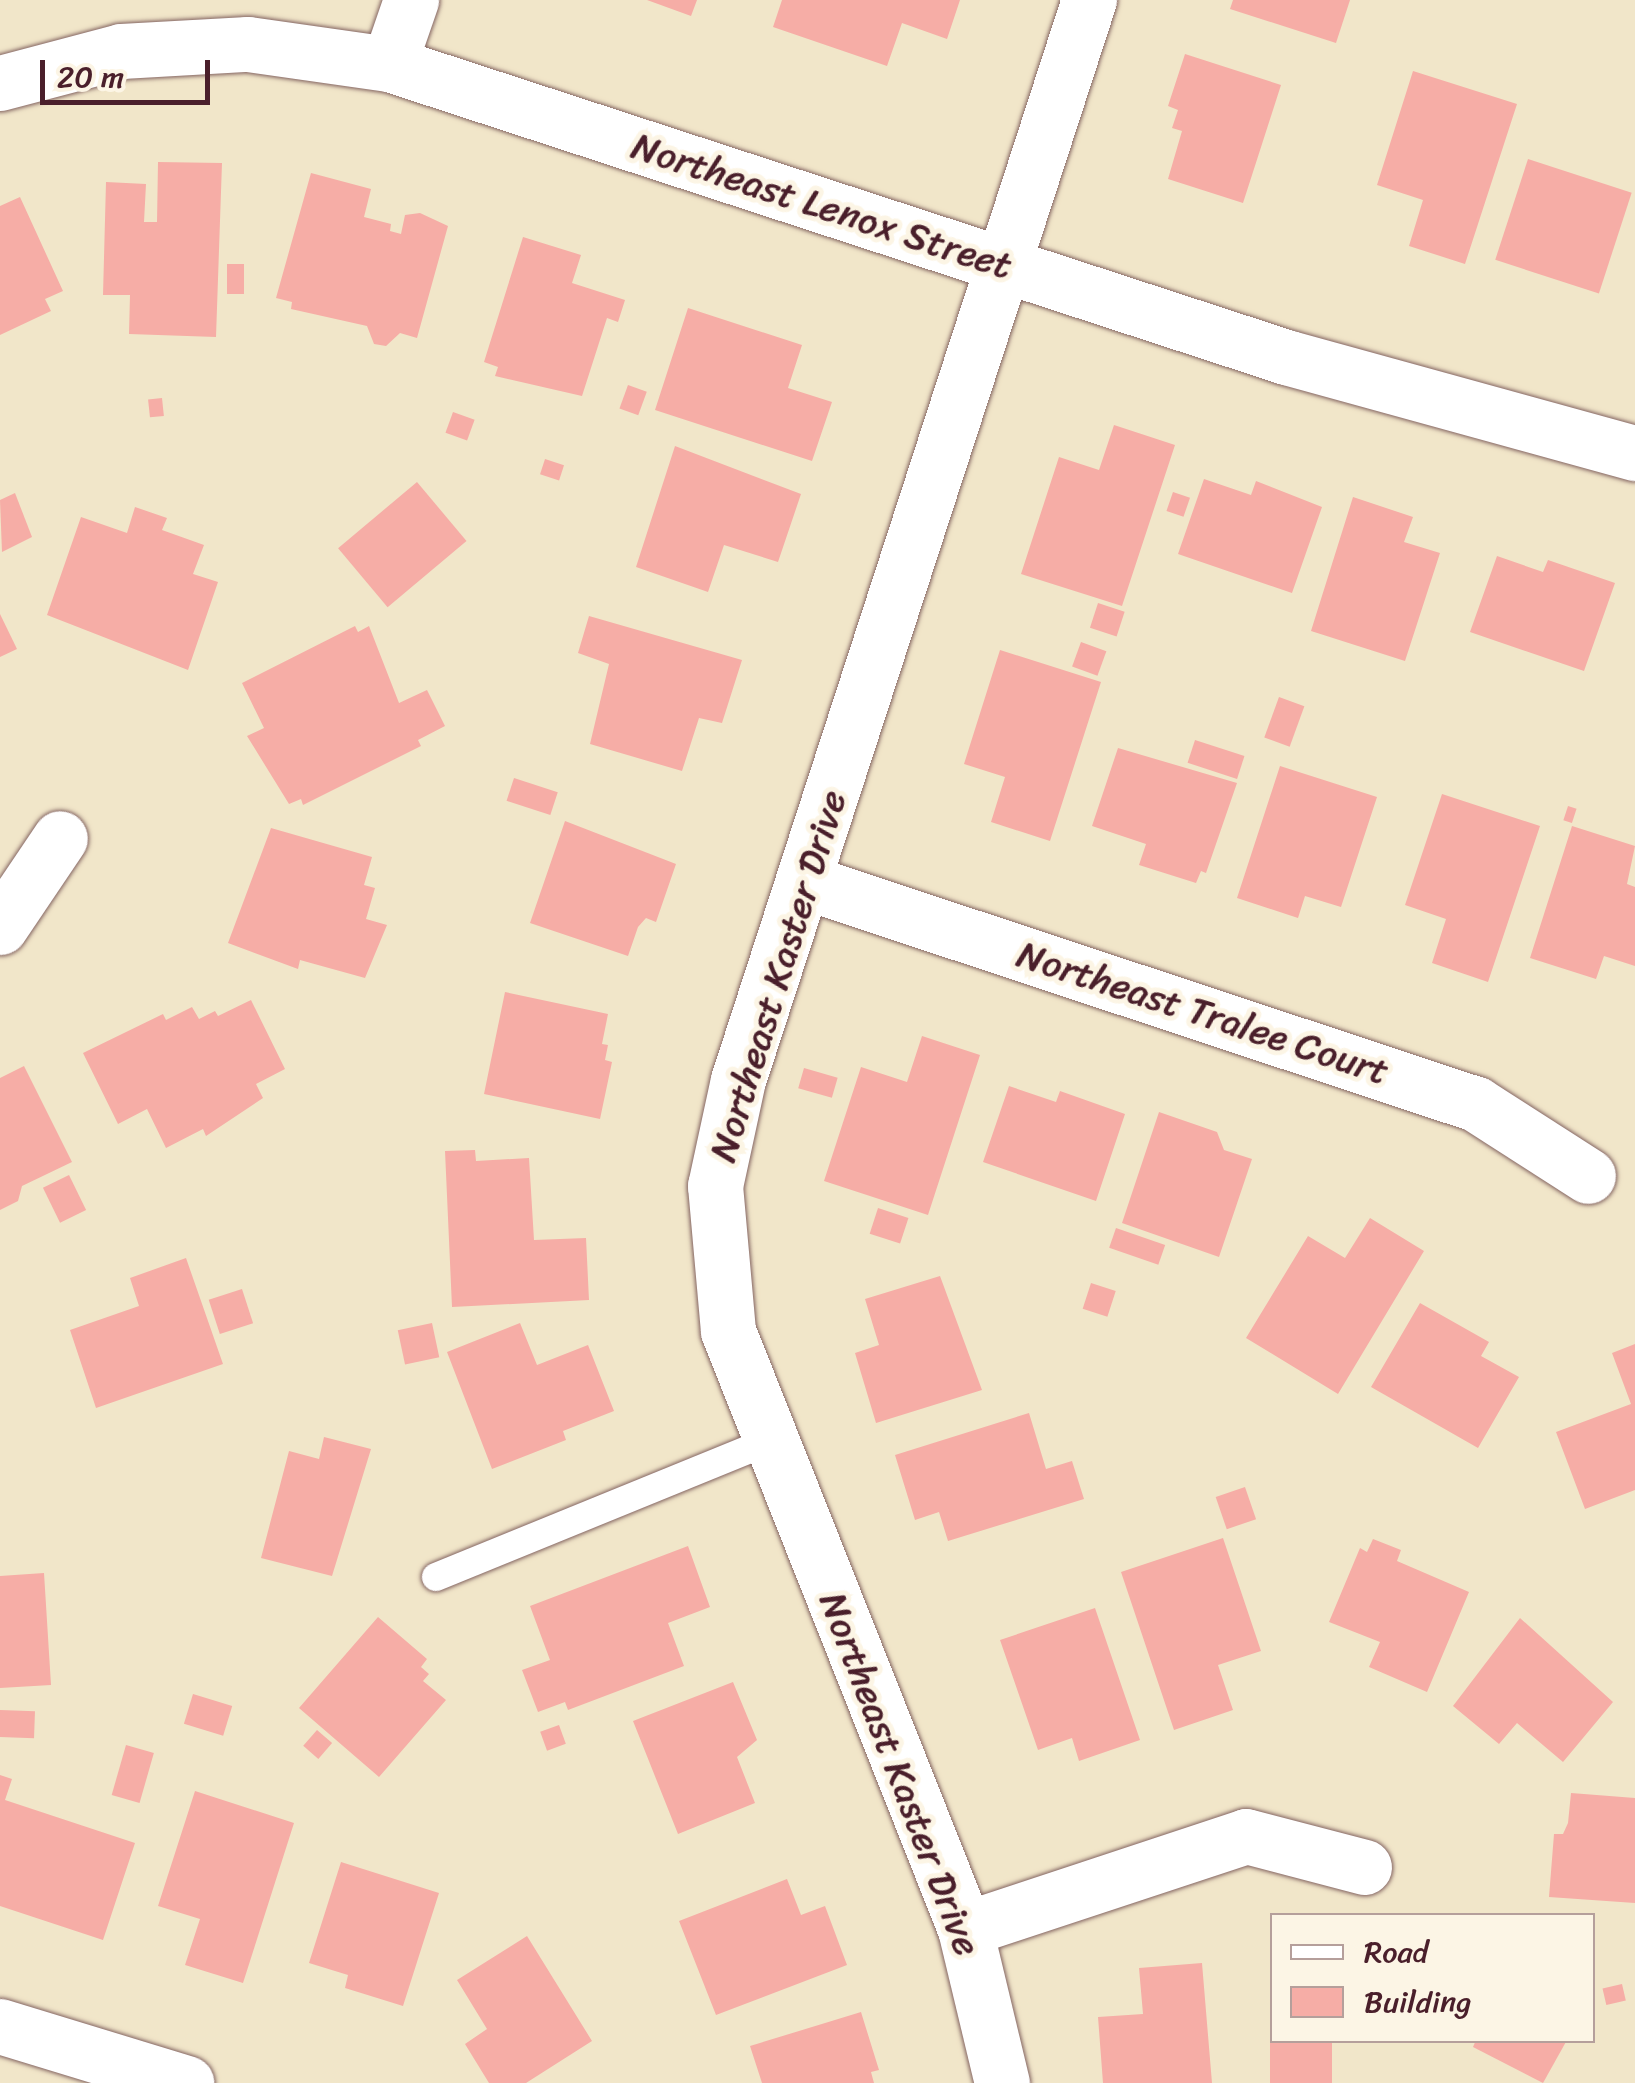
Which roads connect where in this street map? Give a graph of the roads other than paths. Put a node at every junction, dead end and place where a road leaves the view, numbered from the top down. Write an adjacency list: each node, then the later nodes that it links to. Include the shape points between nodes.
1 (411, 0): 3 (street)
2 (1089, 0): 5 (street, Northeast Kaster Drive)
3 (389, 64): 4 (street, Northeast Lenox Street, via 230,45 122,50); 5 (street, Northeast Lenox Street)
4 (0, 83)
5 (1004, 265): 6 (street, Northeast Lenox Street, via 1286,357); 8 (street, Northeast Kaster Drive)
6 (1635, 453)
7 (60, 838): 9 (street)
8 (803, 881): 10 (street, Northeast Tralee Court, via 1476,1104); 11 (street, Northeast Kaster Drive, via 738,1080 716,1186 728,1331)
9 (0, 928)
10 (1588, 1176)
11 (772, 1440): 12 (lane); 14 (street, Northeast Kaster Drive)
12 (436, 1577)
13 (1364, 1866): 14 (street, via 1246,1836)
14 (966, 1929): 17 (street, Northeast Kaster Drive)
15 (0, 2026): 16 (street)
16 (187, 2083)
17 (1002, 2083)

